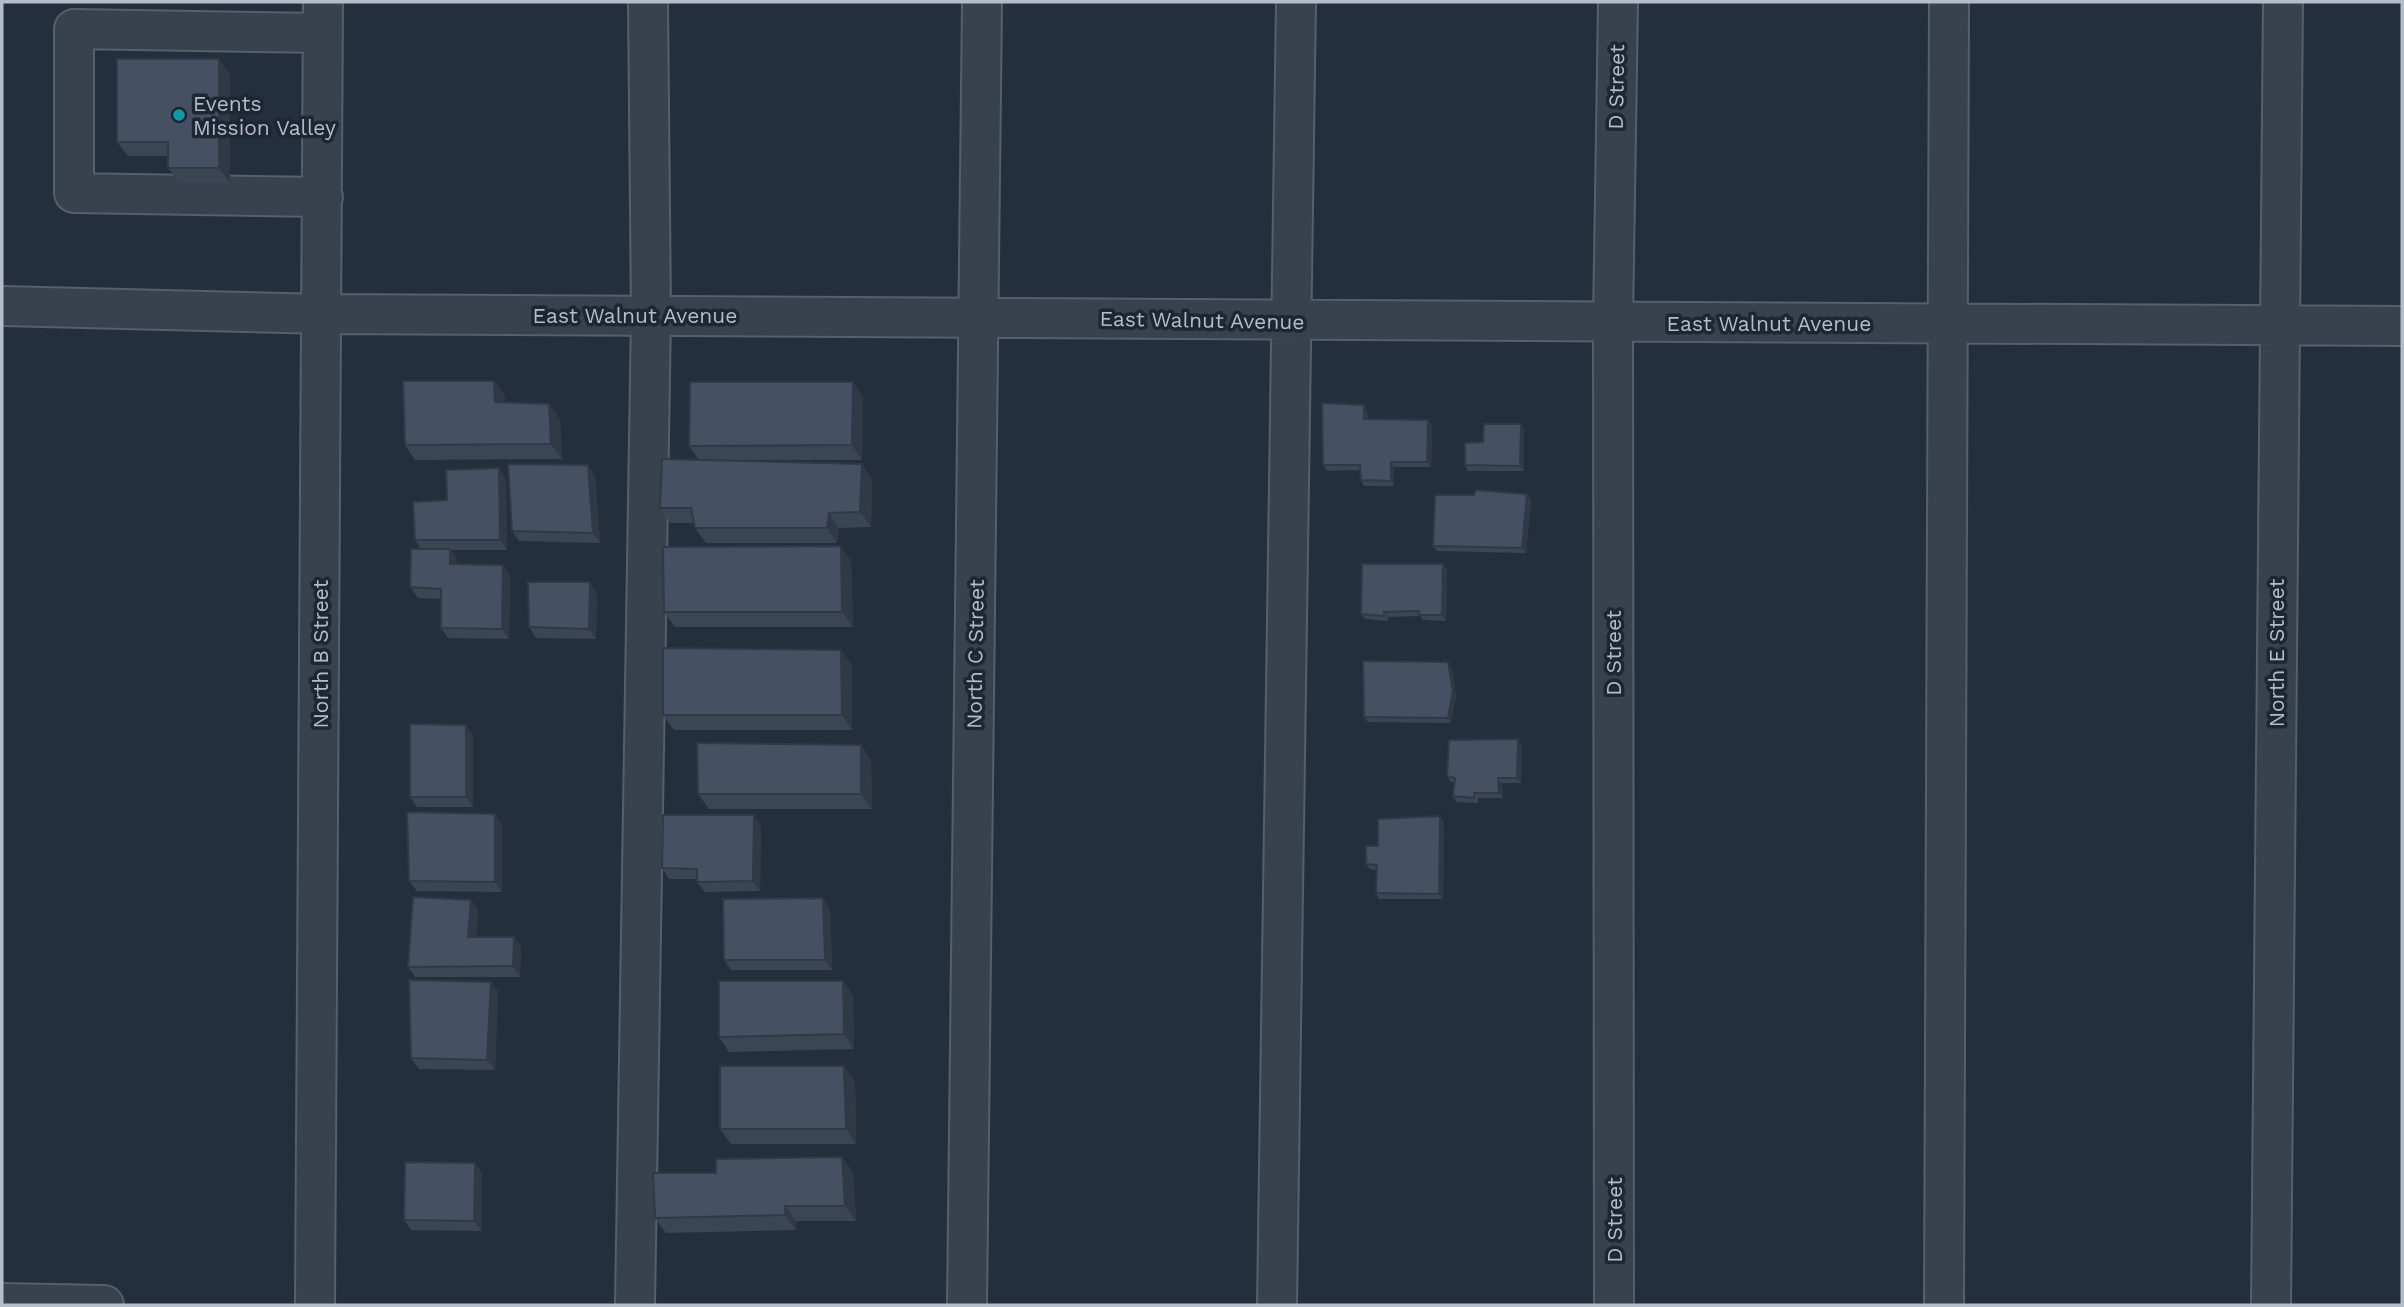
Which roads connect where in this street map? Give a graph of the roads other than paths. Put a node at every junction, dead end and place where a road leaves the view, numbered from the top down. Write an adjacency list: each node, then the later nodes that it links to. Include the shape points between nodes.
1 (648, 2): 11 (street)
2 (982, 2): 12 (street, North C Street)
3 (1296, 2): 13 (street)
4 (1618, 2): 14 (street, D Street)
5 (1949, 2): 15 (street)
6 (2283, 2): 16 (street, North E Street)
7 (323, 17): 8 (street, North B Street); 8 (street, via 74,29 74,193)
8 (323, 197): 10 (street, North B Street)
9 (2, 306): 10 (street, East Walnut Avenue)
10 (323, 314): 11 (street, East Walnut Avenue); 20 (street, North B Street)
11 (651, 315): 12 (street, East Walnut Avenue); 21 (street)
12 (979, 317): 13 (street, East Walnut Avenue); 22 (street, North C Street)
13 (1290, 321): 14 (street, East Walnut Avenue); 23 (street)
14 (1613, 323): 15 (street, East Walnut Avenue); 24 (street, D Street)
15 (1948, 324): 16 (street, East Walnut Avenue); 25 (street)
16 (2278, 324): 17 (street, East Walnut Avenue); 26 (street, North E Street)
17 (2402, 327)
18 (2, 1303): 19 (street)
19 (104, 1305)
20 (315, 1305)
21 (635, 1305)
22 (967, 1305)
23 (1277, 1305)
24 (1614, 1305)
25 (1944, 1305)
26 (2272, 1305)

